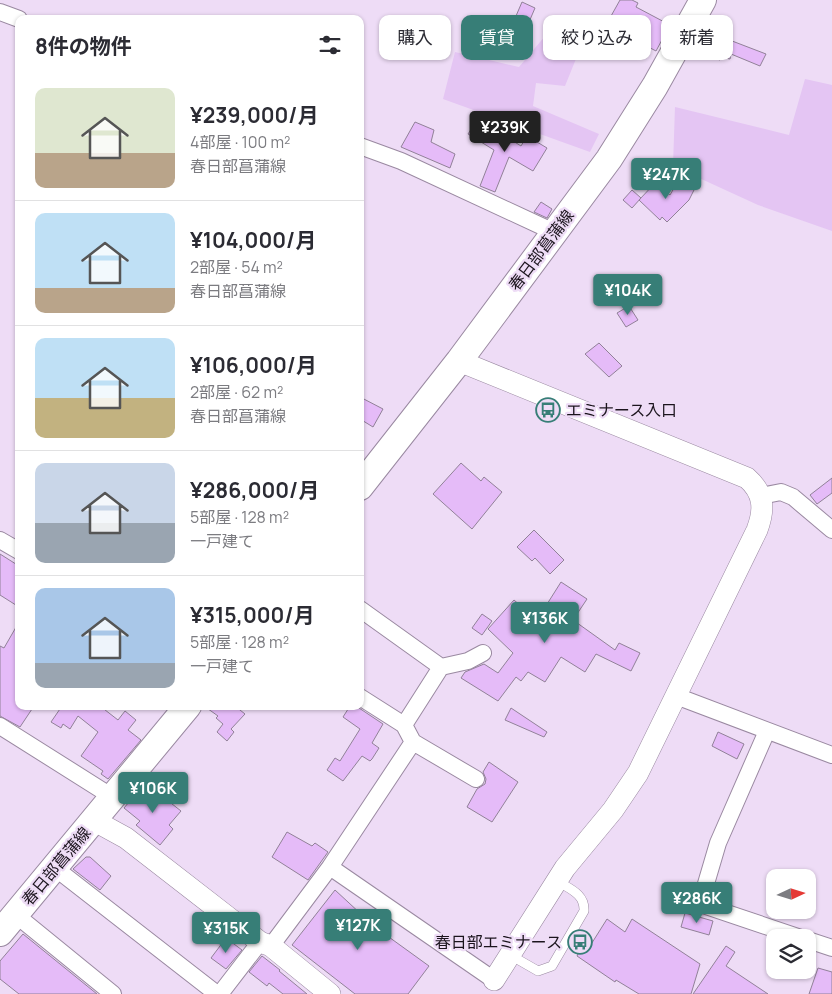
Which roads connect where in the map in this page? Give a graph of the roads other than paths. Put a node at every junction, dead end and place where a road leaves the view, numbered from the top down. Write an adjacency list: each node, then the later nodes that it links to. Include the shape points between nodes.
1 (703, 0): 5 (main road, 春日部菖蒲線, via 609,159)
2 (0, 12): 3 (street)
3 (15, 18)
4 (364, 147): 5 (street, via 401,161)
5 (554, 232): 6 (main road, 春日部菖蒲線)
6 (459, 361): 7 (main road, 春日部菖蒲線); 8 (street, via 747,478)
7 (364, 482)
8 (761, 496): 9 (street, via 781,492 793,497); 15 (street, via 762,517 757,530)
9 (832, 530)
10 (0, 540): 11 (street)
11 (15, 549)
12 (364, 612): 14 (street)
13 (483, 653): 14 (street, via 468,661)
14 (441, 667): 18 (street)
15 (676, 696): 20 (street); 28 (street, via 627,791)
16 (364, 700): 18 (street)
17 (185, 710): 24 (main road, 春日部菖蒲線)
18 (404, 725): 21 (street)
19 (0, 726): 24 (street)
20 (767, 731): 22 (street); 30 (street, via 718,843 700,904)
21 (414, 742): 23 (street); 26 (street)
22 (832, 755)
23 (476, 779)
24 (114, 798): 25 (main road, 春日部菖蒲線)
25 (95, 821): 27 (main road, 春日部菖蒲線); 32 (street, via 126,838)
26 (330, 867): 32 (street); 35 (street)
27 (55, 868): 29 (main road, 春日部菖蒲線); 37 (street)
28 (556, 880): 34 (street); 34 (lane, via 585,902 584,912 552,966 538,971)
29 (8, 924): 36 (street)
30 (775, 929)
31 (816, 943): 33 (street)
32 (266, 944): 37 (street); 38 (street)
33 (832, 948)
34 (510, 955): 35 (street)
35 (494, 980)
36 (113, 994)
37 (218, 994)
38 (330, 994)

